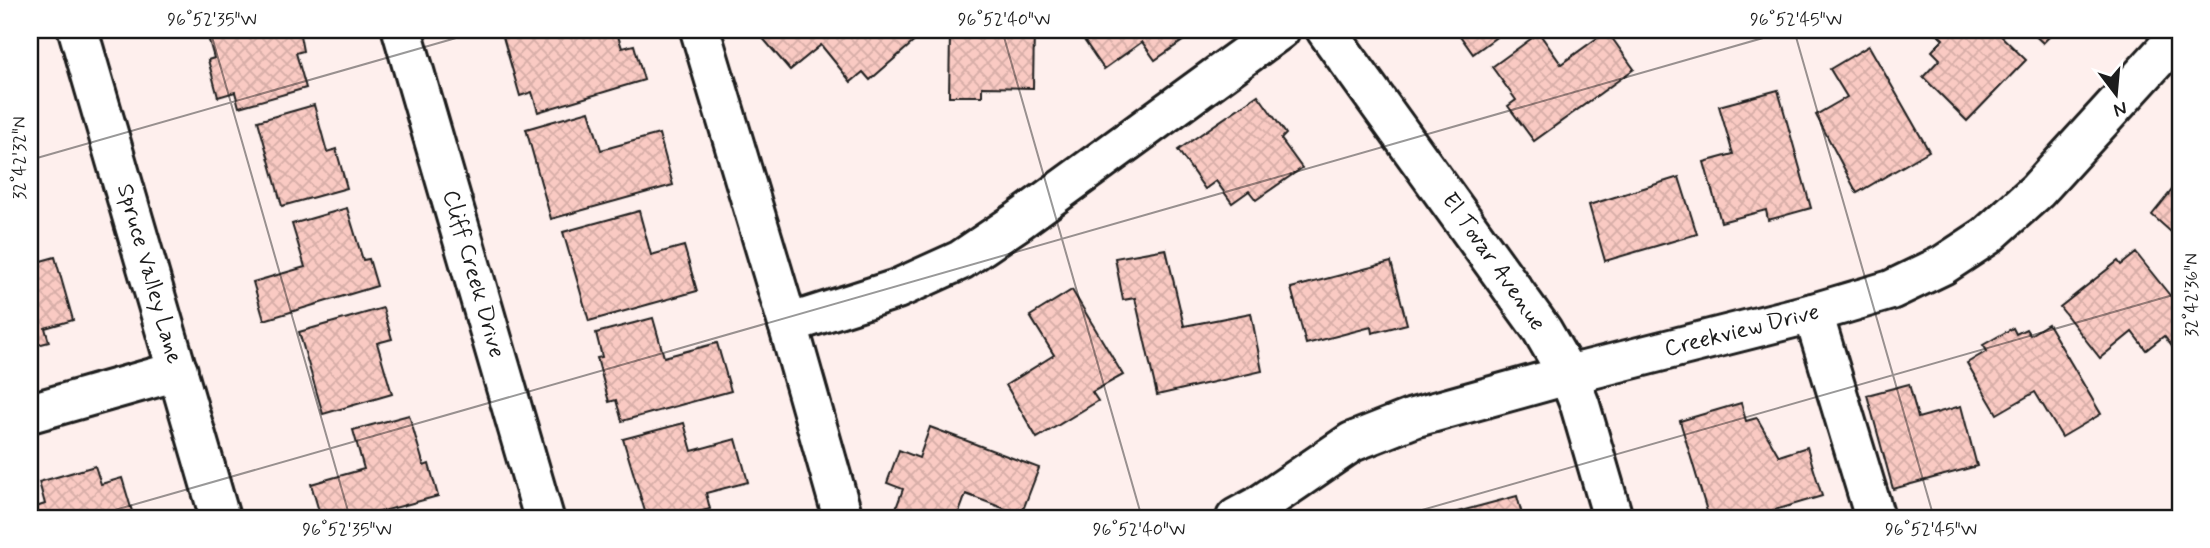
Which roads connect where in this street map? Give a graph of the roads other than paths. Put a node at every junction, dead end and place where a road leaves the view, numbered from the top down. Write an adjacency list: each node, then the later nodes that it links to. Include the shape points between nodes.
1 (78, 30): 9 (street, Spruce Valley Lane)
2 (402, 30): 13 (street, Cliff Creek Drive)
3 (700, 30): 8 (street)
4 (1280, 30): 8 (street, via 961,260 897,289)
5 (1326, 30): 10 (street, El Tovar Avenue, via 1542,330)
6 (2180, 34): 7 (street, Creekview Drive, via 2038,191 1987,236 1891,290)
7 (1814, 313): 10 (street, Creekview Drive); 17 (street)
8 (788, 324): 14 (street)
9 (178, 371): 11 (street); 12 (street, Spruce Valley Lane)
10 (1568, 375): 15 (street, Creekview Drive, via 1413,418 1352,442); 16 (street, El Tovar Avenue)
11 (30, 413)
12 (220, 518)
13 (544, 518)
14 (843, 518)
15 (1236, 518)
16 (1613, 518)
17 (1875, 518)

